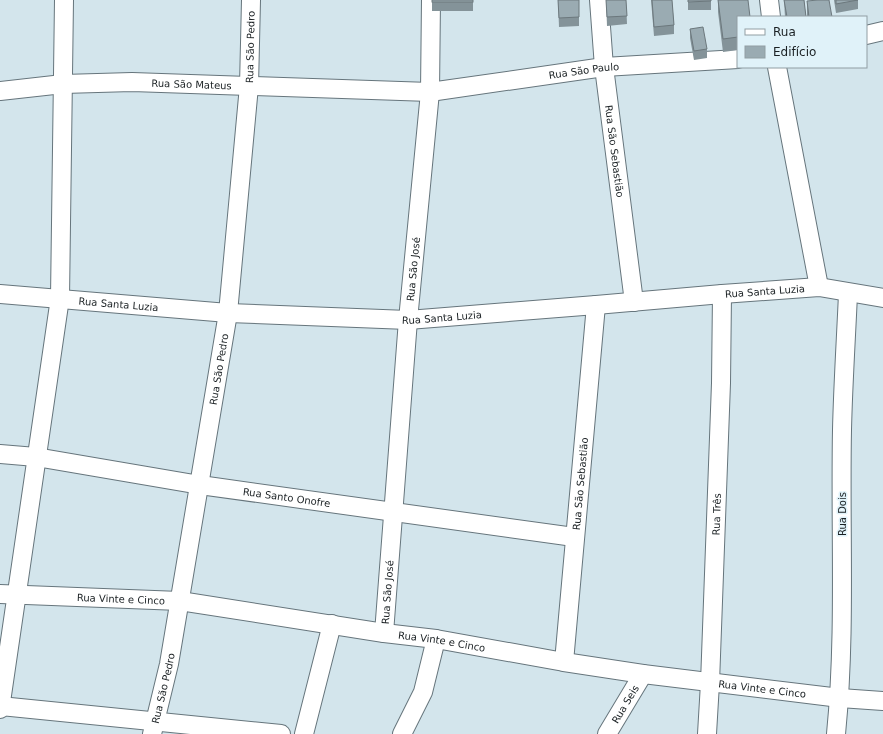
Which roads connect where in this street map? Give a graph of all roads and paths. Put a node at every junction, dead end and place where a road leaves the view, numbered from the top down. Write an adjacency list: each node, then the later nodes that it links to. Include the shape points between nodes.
1 (64, 0): 12 (street)
2 (251, 0): 13 (street, Rua São Pedro)
3 (431, 0): 15 (street, Rua São José)
4 (599, 0): 10 (street, Rua São Sebastião)
5 (769, 0): 6 (street)
6 (771, 16)
7 (883, 31): 8 (street)
8 (867, 35)
9 (737, 59): 10 (street, Rua São Paulo)
10 (604, 67): 15 (street, Rua São Paulo); 22 (street, Rua São Sebastião)
11 (777, 68): 16 (street)
12 (63, 84): 13 (street, Rua São Mateus, via 132,82); 14 (street, Rua São Mateus); 20 (street)
13 (249, 86): 15 (street, Rua São Mateus); 24 (street, Rua São Pedro)
14 (0, 91)
15 (430, 92): 25 (street, Rua São José)
16 (819, 287): 18 (street, Rua Santa Luzia); 19 (street, Rua Santa Luzia)
17 (0, 294): 20 (street, Rua Santa Luzia)
18 (722, 294): 22 (street, Rua Santa Luzia); 38 (street, Rua Três, via 722,383)
19 (848, 294): 21 (street, Rua Santa Luzia); 39 (street, Rua Dois, via 842,430)
20 (60, 298): 24 (street, Rua Santa Luzia); 27 (street)
21 (883, 298)
22 (634, 302): 23 (street, Rua Santa Luzia)
23 (596, 306): 25 (street, Rua Santa Luzia); 30 (street, Rua São Sebastião)
24 (228, 313): 25 (street, Rua Santa Luzia); 28 (street, Rua São Pedro)
25 (408, 320): 29 (street, Rua São José)
26 (0, 454): 27 (street, Rua Santo Onofre)
27 (36, 457): 28 (street, Rua Santo Onofre); 31 (street)
28 (200, 485): 29 (street, Rua Santo Onofre); 32 (street, Rua São Pedro)
29 (393, 512): 30 (street, Rua Santo Onofre); 34 (street, Rua São José)
30 (574, 537): 36 (street, Rua São Sebastião)
31 (8, 595): 32 (street, Rua Vinte e Cinco); 41 (street)
32 (180, 601): 33 (street, Rua Vinte e Cinco); 43 (street, Rua São Pedro)
33 (332, 624): 34 (street, Rua Vinte e Cinco); 45 (street)
34 (384, 634): 35 (street, Rua Vinte e Cinco)
35 (436, 639): 36 (street, Rua Vinte e Cinco); 46 (street, via 423,692)
36 (564, 662): 37 (street, Rua Vinte e Cinco)
37 (643, 674): 38 (street, Rua Vinte e Cinco); 47 (street, Rua Seis)
38 (710, 683): 39 (street, Rua Vinte e Cinco); 48 (street, Rua Três)
39 (840, 698): 40 (street, Rua Vinte e Cinco); 49 (street, Rua Dois)
40 (883, 701)
41 (0, 706): 42 (street); 43 (street)
42 (0, 710)
43 (154, 728): 44 (street)
44 (281, 734)
45 (304, 734)
46 (402, 734)
47 (607, 734)
48 (707, 734)
49 (836, 734)

